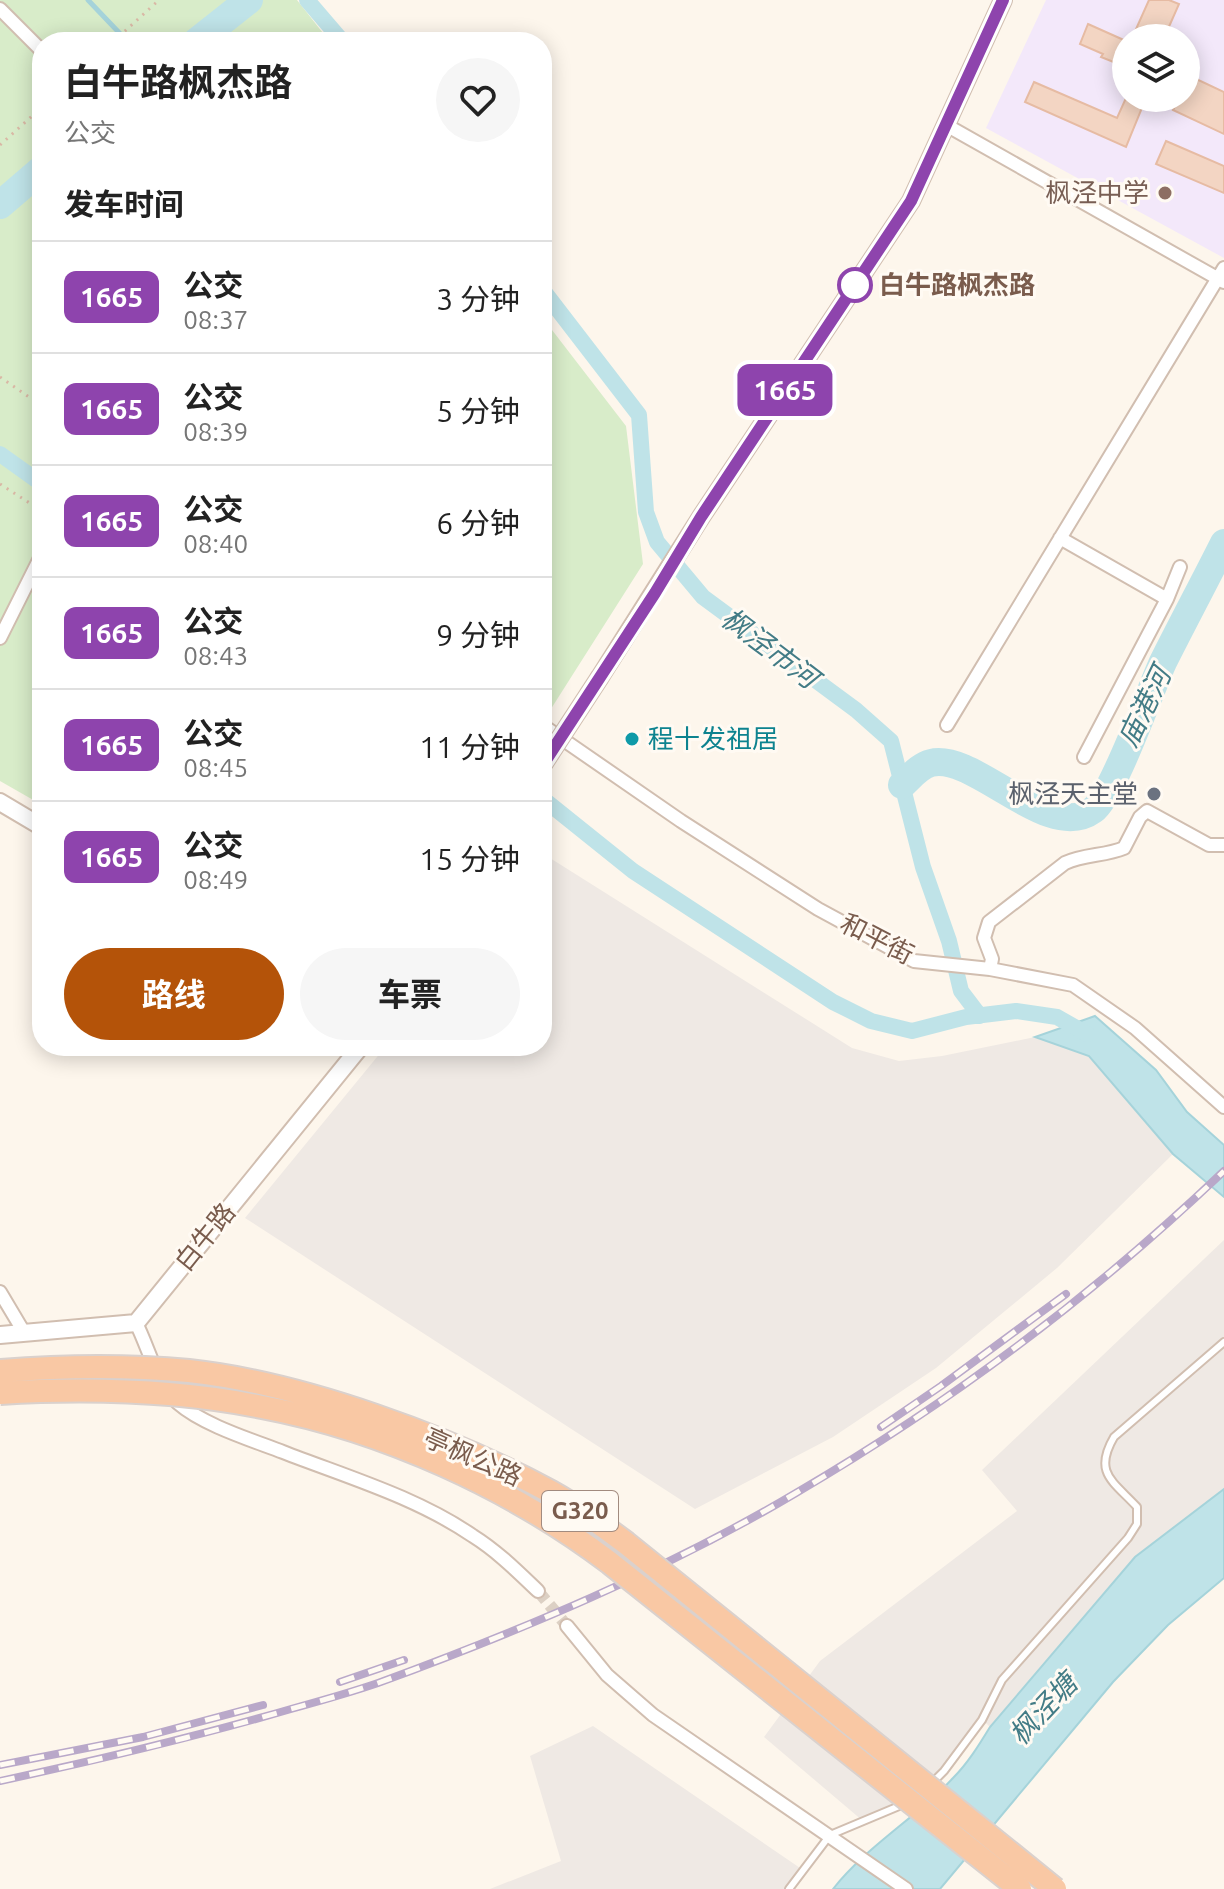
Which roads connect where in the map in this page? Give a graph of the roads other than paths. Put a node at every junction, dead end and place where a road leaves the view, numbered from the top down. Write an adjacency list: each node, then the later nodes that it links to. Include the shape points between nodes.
1 (1003, 0): 4 (street)
2 (0, 9): 3 (street)
3 (32, 41)
4 (946, 125): 5 (street); 13 (street, bridge, via 911,201)
5 (1221, 276): 6 (street)
6 (1060, 538): 9 (street); 11 (street)
7 (1180, 567): 9 (street)
8 (32, 574): 10 (street)
9 (1167, 599): 14 (street)
10 (0, 638)
11 (947, 725)
12 (552, 732): 18 (street, 和平街, via 818,909 914,961)
13 (552, 751)
14 (1084, 757)
15 (0, 802): 16 (street)
16 (32, 821)
17 (1224, 845): 18 (street, via 1209,845 1147,811 1124,848 1065,863 989,922 984,938)
18 (990, 969): 20 (street, 和平街, via 1073,985 1135,1028)
19 (353, 1056): 22 (street, 白牛路)
20 (1224, 1107)
21 (0, 1292): 23 (street)
22 (136, 1323): 23 (street); 28 (street, via 177,1403 250,1439 424,1508 473,1535)
23 (25, 1334): 24 (street)
24 (0, 1335)
25 (1224, 1342): 30 (lane, via 1114,1437 1103,1463 1137,1507 1137,1524 1002,1680 982,1720 944,1771 894,1811)
26 (0, 1371): 34 (highway, 亭枫公路 / G320, bridge, via 176,1370 273,1386 415,1431 551,1492 626,1543)
27 (0, 1393): 33 (highway, 亭枫公路 / G320, bridge, via 183,1396 263,1407 409,1451 489,1488 578,1539)
28 (538, 1591)
29 (567, 1626): 30 (street, via 607,1675 653,1715)
30 (830, 1835): 31 (lane); 32 (street)
31 (789, 1889)
32 (906, 1889)
33 (1020, 1889)
34 (1055, 1889)

